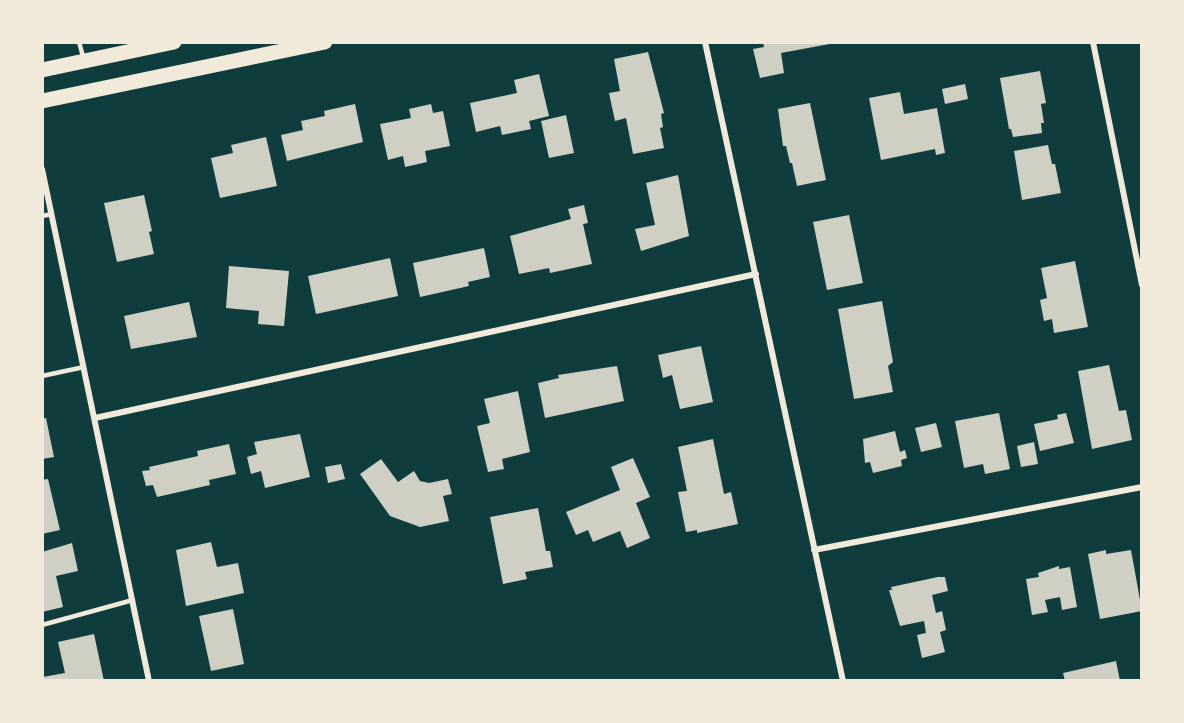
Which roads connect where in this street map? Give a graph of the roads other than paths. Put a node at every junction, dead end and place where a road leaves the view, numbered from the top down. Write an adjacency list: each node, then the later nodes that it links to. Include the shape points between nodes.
1 (79, 42): 6 (lane)
2 (174, 42): 6 (main road)
3 (325, 42): 8 (main road)
4 (705, 42): 12 (street)
5 (1093, 42): 13 (street)
6 (85, 61): 7 (main road)
7 (42, 69)
8 (42, 101)
9 (42, 169): 10 (street)
10 (52, 214): 11 (lane); 14 (street)
11 (42, 216)
12 (756, 274): 16 (street); 18 (street)
13 (1142, 285)
14 (84, 367): 15 (lane); 16 (street)
15 (42, 376)
16 (95, 418): 19 (street)
17 (1142, 487): 18 (street)
18 (814, 550): 22 (street)
19 (133, 600): 20 (lane); 21 (street)
20 (42, 625)
21 (149, 681)
22 (843, 681)

